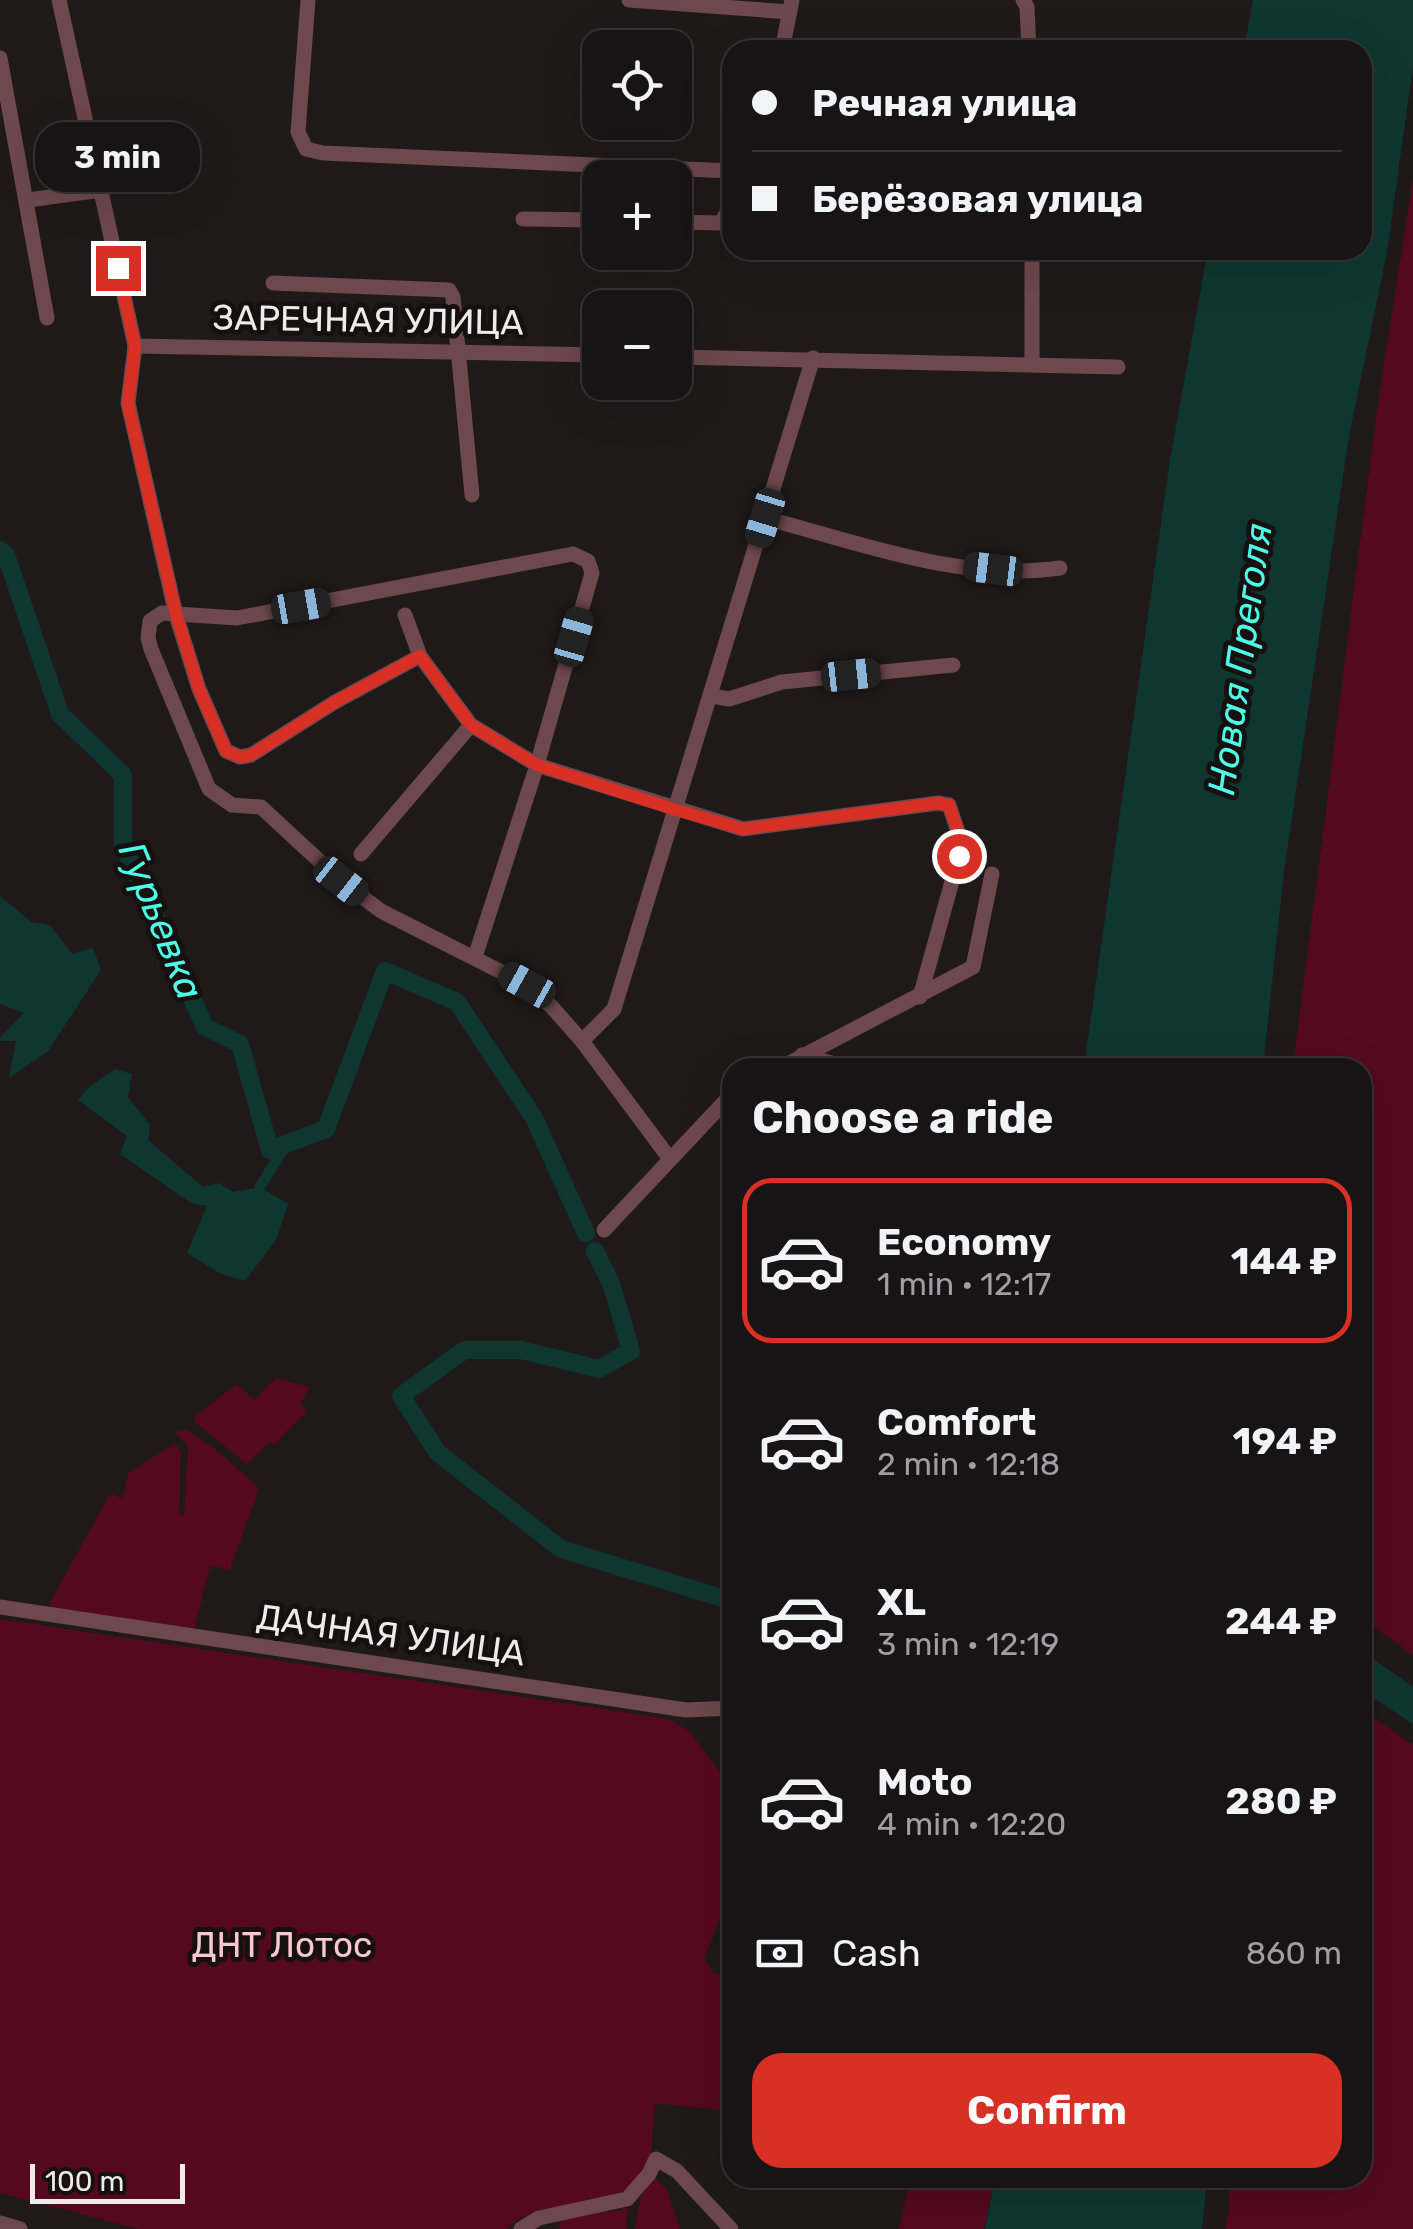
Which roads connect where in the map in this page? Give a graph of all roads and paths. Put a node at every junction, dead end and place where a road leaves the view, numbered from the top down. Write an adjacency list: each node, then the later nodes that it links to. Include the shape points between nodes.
1 (59, 0): 10 (street)
2 (308, 0): 9 (street, via 298,132 306,149)
3 (629, 0): 5 (street)
4 (1023, 0): 7 (street)
5 (791, 6): 6 (street)
6 (784, 40)
7 (1029, 40)
8 (0, 58): 11 (street)
9 (722, 171)
10 (101, 190): 11 (street); 19 (street)
11 (28, 200): 18 (street)
12 (523, 219): 13 (street)
13 (582, 220)
14 (722, 221): 15 (street)
15 (692, 222)
16 (1032, 260): 24 (street)
17 (273, 283): 20 (street, via 449,290)
18 (47, 318)
19 (135, 346): 20 (street, ЗАРЕЧНАЯ УЛИЦА); 29 (street, via 128,404)
20 (456, 350): 21 (street, ЗАРЕЧНАЯ УЛИЦА); 26 (street)
21 (582, 354)
22 (692, 357): 23 (street)
23 (814, 358): 24 (street); 27 (street)
24 (1032, 364): 25 (street)
25 (1118, 366)
26 (472, 495)
27 (765, 518): 28 (street, via 933,562 1023,573); 33 (street)
28 (1060, 568)
29 (176, 614): 31 (street, via 226,751 240,757); 35 (street, via 238,618 572,554 588,561 592,573); 39 (street, via 156,616 148,638 209,789 232,805 261,807 381,911)
30 (405, 615): 31 (street)
31 (420, 656): 34 (street)
32 (953, 665): 33 (street, via 782,682 729,699)
33 (711, 696): 36 (street)
34 (471, 725): 35 (street); 37 (street)
35 (537, 765): 36 (street); 39 (street)
36 (676, 810): 40 (street, via 743,829 949,805 959,856); 41 (street, via 614,1009)
37 (361, 854)
38 (992, 874): 40 (street, via 973,968)
39 (475, 957): 41 (street, via 527,985)
40 (920, 998): 42 (street)
41 (582, 1041): 46 (street)
42 (802, 1055): 43 (street); 44 (street)
43 (797, 1058)
44 (813, 1058)
45 (722, 1104): 46 (street)
46 (670, 1159): 47 (street)
47 (604, 1230)
48 (0, 1606): 49 (street, ДАЧНАЯ УЛИЦА, via 686,1710)
49 (722, 1708)
50 (0, 2223): 51 (street)
51 (20, 2229)
52 (521, 2229): 53 (street, via 540,2218 627,2199 656,2159)
53 (731, 2229)

